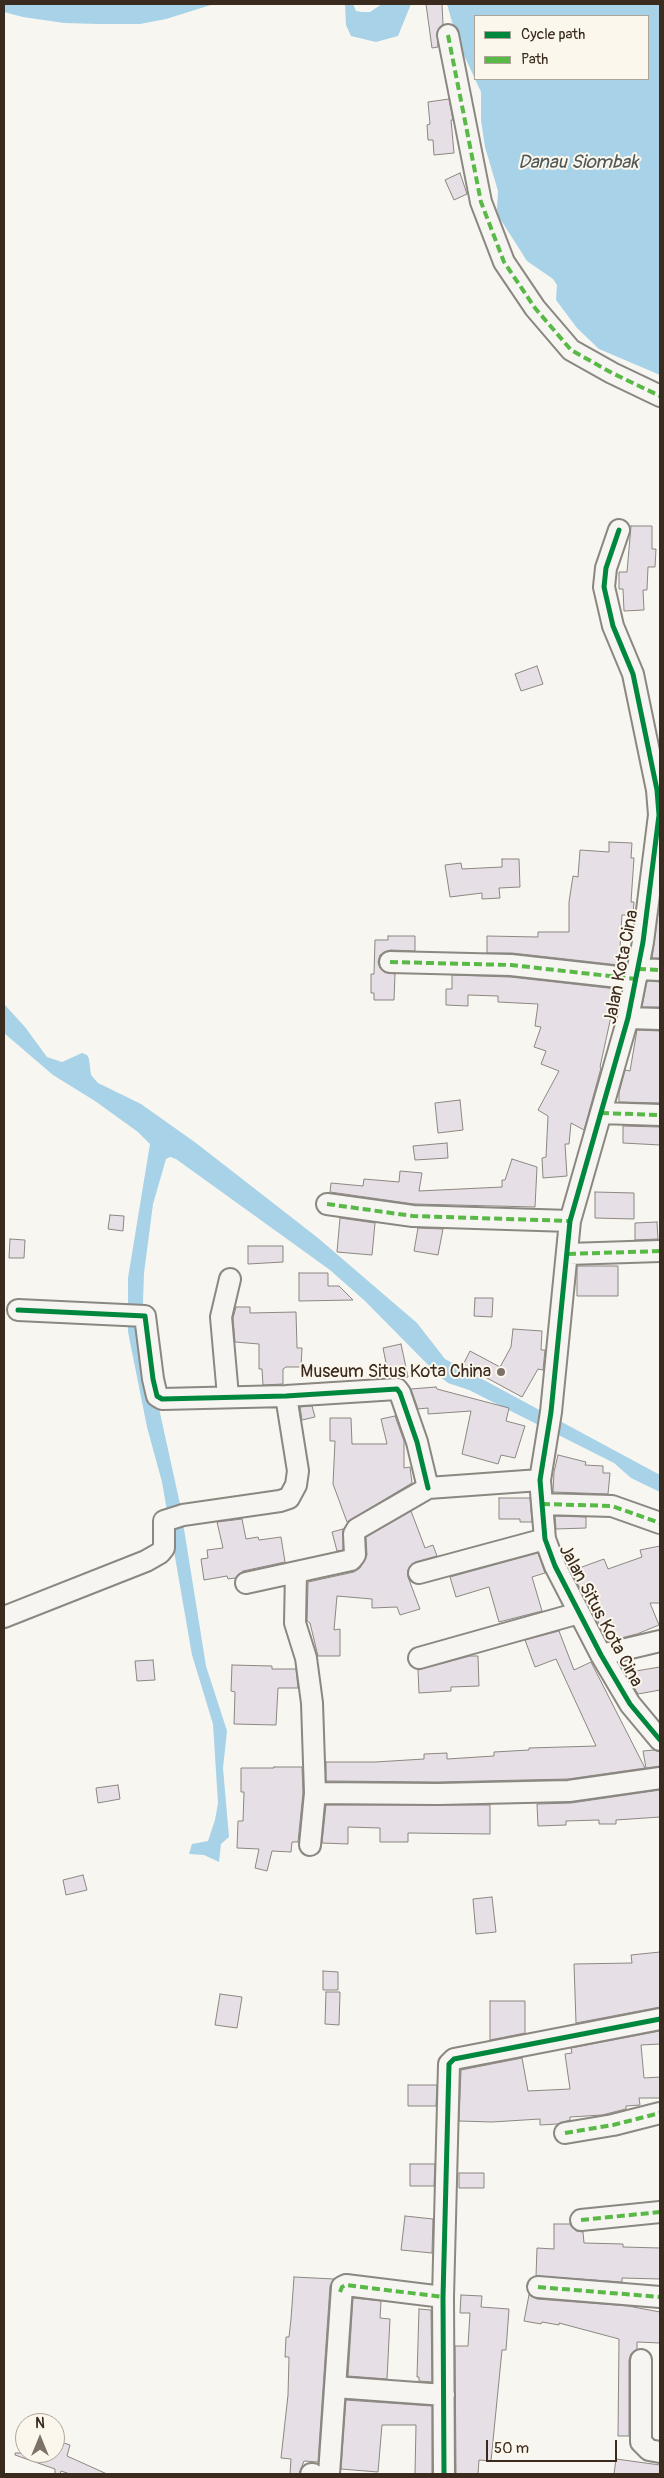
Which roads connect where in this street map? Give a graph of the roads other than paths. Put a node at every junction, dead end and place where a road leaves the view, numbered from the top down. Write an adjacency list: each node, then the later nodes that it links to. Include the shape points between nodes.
1 (448, 35): 2 (street, via 481,202 504,262 535,308 571,350)
2 (660, 396)
3 (619, 530): 6 (street, Jalan Kota Cina, via 606,568 604,587 613,626 633,674 659,802)
4 (390, 962): 6 (street, via 510,964)
5 (660, 970): 6 (street)
6 (637, 974): 7 (street, Jalan Kota Cina)
7 (628, 1018): 8 (street); 9 (street, Jalan Kota Cina)
8 (660, 1019)
9 (601, 1113): 10 (street); 12 (street, Jalan Kota Cina)
10 (660, 1115)
11 (327, 1204): 12 (street, via 413,1216)
12 (570, 1221): 14 (street, Jalan Kota Cina)
13 (660, 1251): 14 (street)
14 (568, 1254): 19 (street, Jalan Kota Cina)
15 (230, 1279): 17 (street, via 221,1317)
16 (18, 1310): 17 (street, via 145,1316 152,1379 159,1398)
17 (228, 1396): 18 (street)
18 (286, 1396): 21 (street, via 397,1390 417,1442); 29 (street, via 298,1471 296,1485 289,1498 280,1502 183,1514 164,1522 164,1548 160,1553)
19 (548, 1435): 20 (street, Jalan Situs Kota Cina)
20 (540, 1480): 21 (street); 22 (street, Jalan Situs Kota Cina)
21 (428, 1488): 25 (street, via 357,1529 354,1534 355,1555 351,1560)
22 (542, 1504): 23 (street, via 612,1506); 24 (street, Jalan Situs Kota Cina)
23 (660, 1522)
24 (545, 1539): 26 (street); 28 (street, Jalan Situs Kota Cina)
25 (296, 1572): 27 (street); 35 (street, via 295,1623 306,1658 312,1703)
26 (420, 1573)
27 (246, 1583)
28 (579, 1613): 31 (street, Jalan Situs Kota Cina); 32 (street)
29 (4, 1617)
30 (660, 1641): 31 (street)
31 (601, 1655): 33 (street, Jalan Situs Kota Cina, via 630,1704)
32 (419, 1658)
33 (660, 1740)
34 (660, 1778): 35 (street, via 569,1791)
35 (315, 1793): 36 (street)
36 (310, 1845)
37 (660, 2019): 43 (street, via 451,2060)
38 (660, 2113): 39 (street)
39 (565, 2133)
40 (660, 2212): 41 (street)
41 (581, 2220)
42 (538, 2287): 44 (street)
43 (443, 2297): 46 (street, via 342,2287); 47 (street)
44 (660, 2297)
45 (641, 2360): 48 (street, via 641,2442 649,2450)
46 (335, 2387): 47 (street); 49 (street)
47 (444, 2394): 50 (street)
48 (660, 2452)
49 (328, 2474)
50 (444, 2474)

